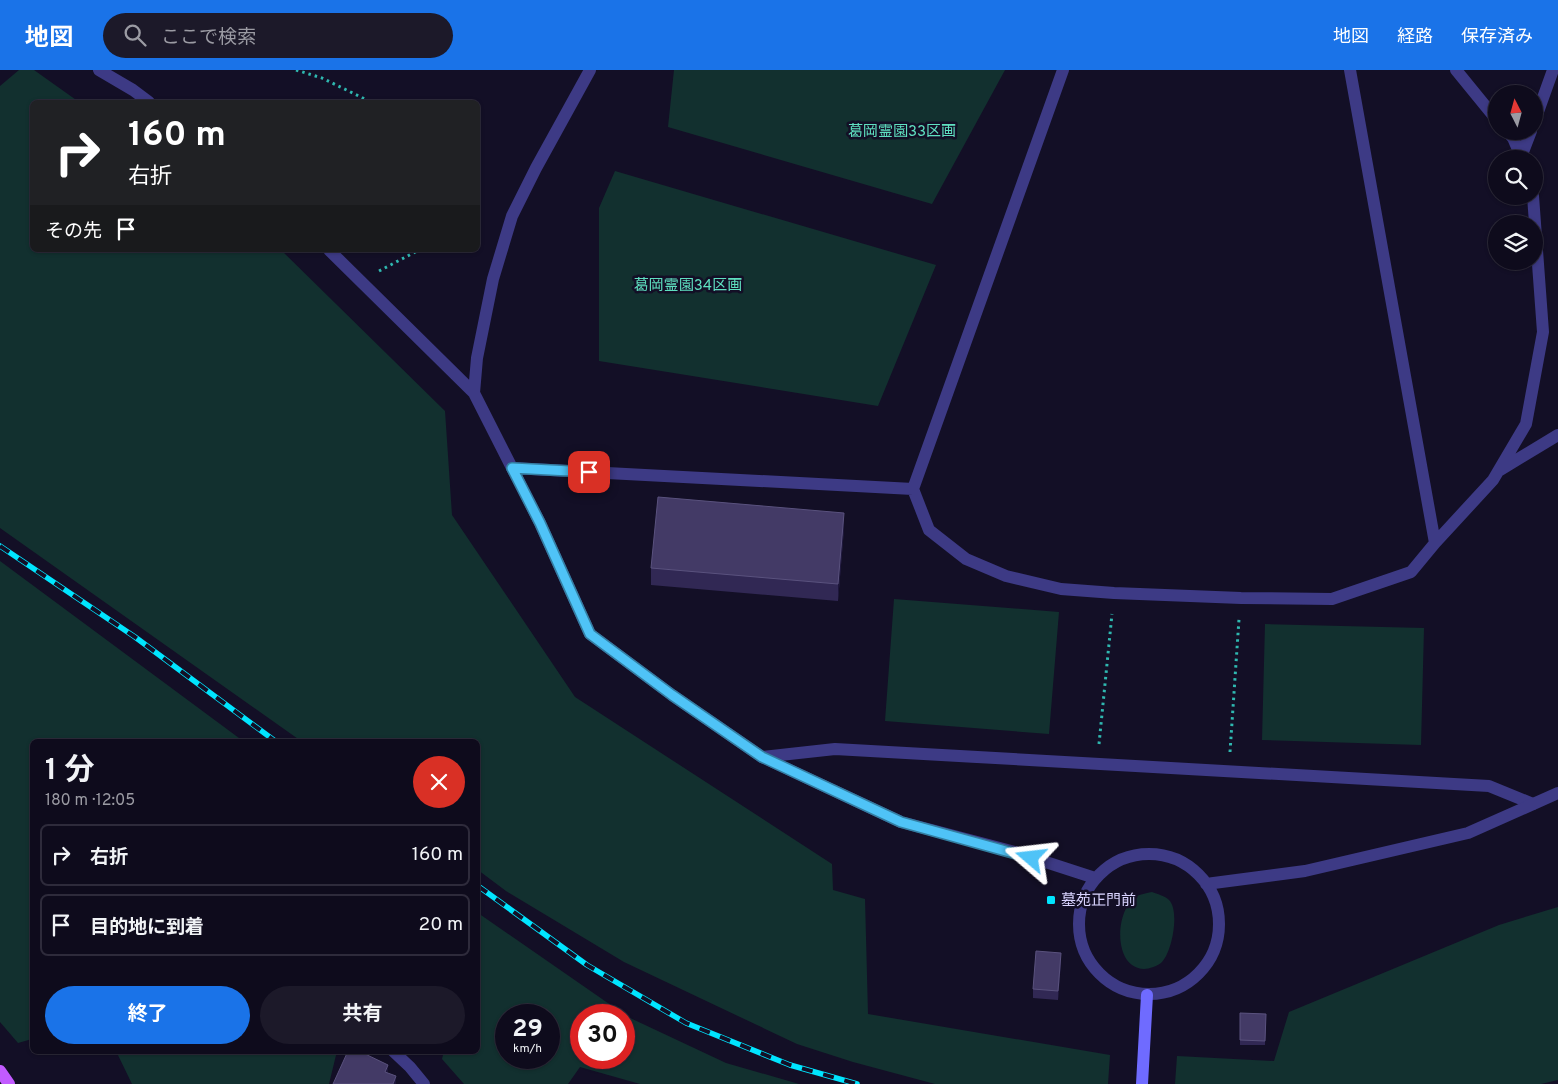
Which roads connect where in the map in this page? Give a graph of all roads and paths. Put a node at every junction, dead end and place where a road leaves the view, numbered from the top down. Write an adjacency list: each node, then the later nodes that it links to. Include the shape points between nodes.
1 (99, 70): 9 (street)
2 (296, 70): 10 (path, via 322,78)
3 (590, 70): 16 (street, via 512,216 493,280 477,358)
4 (1062, 70): 20 (street)
5 (1350, 70): 21 (street)
6 (1456, 70): 11 (street)
7 (1553, 70): 8 (street)
8 (1543, 98)
9 (146, 100)
10 (367, 100)
11 (1488, 108)
12 (1534, 205): 19 (street, via 1543,332 1526,424)
13 (331, 252): 15 (street)
14 (415, 252): 15 (path)
15 (360, 281): 16 (street)
16 (474, 392): 18 (street)
17 (1558, 435): 19 (street)
18 (512, 468): 20 (street); 24 (street, via 590,634)
19 (1497, 472): 21 (street)
20 (913, 489): 22 (street, via 929,530 966,559 1006,576 1061,589)
21 (1435, 542): 23 (street, via 1411,572 1332,600)
22 (1114, 593): 23 (street); 25 (path)
23 (1241, 598): 26 (path)
24 (762, 757): 25 (street, via 836,750); 29 (street, via 901,822 1015,852)
25 (1098, 764): 26 (street)
26 (1228, 772): 28 (street, via 1489,786)
27 (1558, 793): 28 (street)
28 (1533, 804): 30 (street, via 1468,833 1305,871)
29 (1095, 878): 30 (street, via 1111,865 1131,856 1152,854 1173,858 1192,868); 31 (street, via 1083,897 1078,918 1079,940 1087,960 1101,977 1120,989)
30 (1206, 884): 31 (street, via 1216,904 1219,927 1215,950 1203,970 1185,985 1164,993)
31 (1147, 994): 36 (street)
32 (396, 1054): 35 (street)
33 (0, 1071): 34 (main road)
34 (9, 1084)
35 (424, 1084)
36 (1142, 1084)

